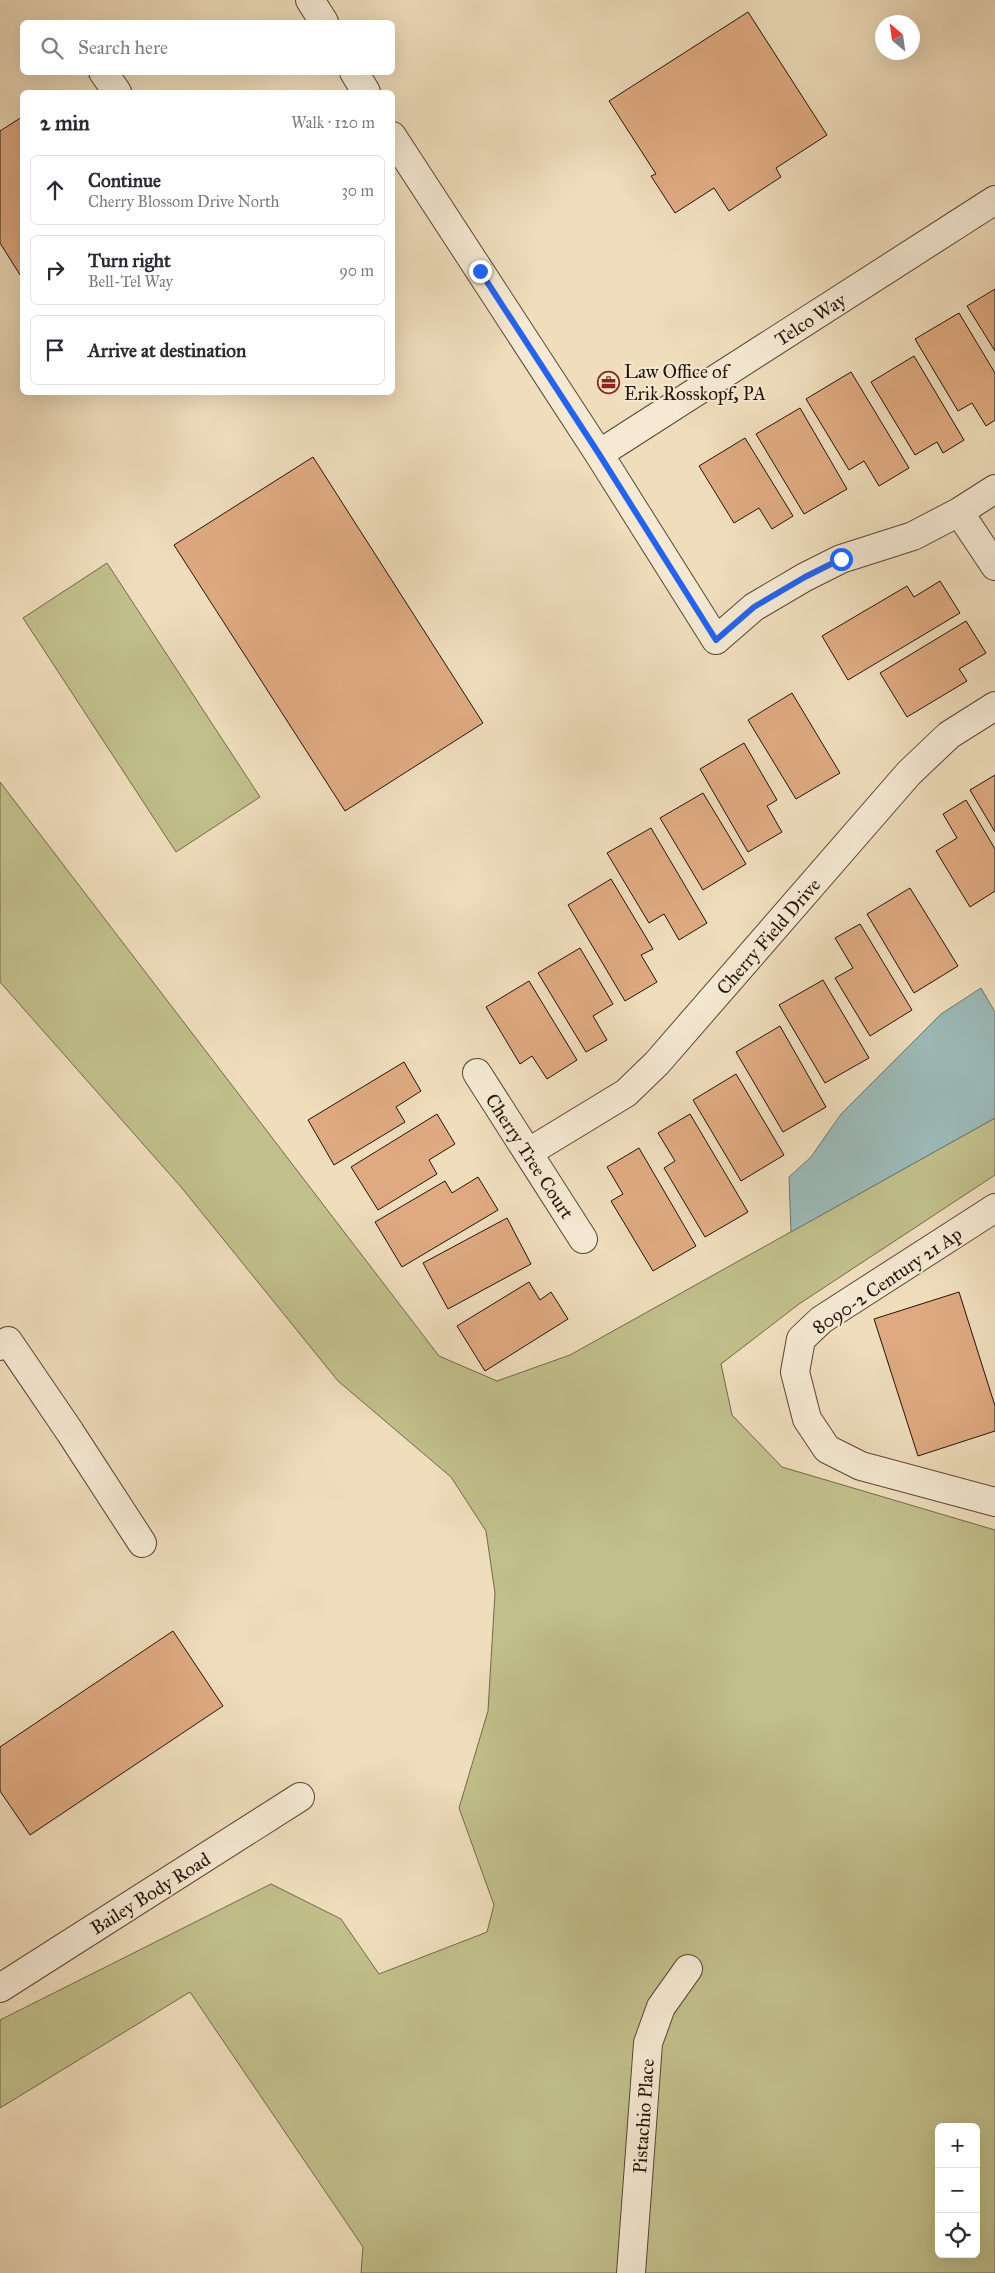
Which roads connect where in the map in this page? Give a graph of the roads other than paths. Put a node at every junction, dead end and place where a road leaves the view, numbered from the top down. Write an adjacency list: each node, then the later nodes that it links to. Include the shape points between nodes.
1 (310, 0): 2 (street)
2 (323, 20)
3 (105, 75): 5 (street)
4 (356, 75): 6 (street)
5 (116, 90)
6 (365, 90)
7 (395, 141): 9 (street)
8 (995, 200): 9 (street, Telco Way)
9 (599, 454): 11 (street, via 716,640 754,607 805,577 841,559 913,536)
10 (995, 489): 11 (street)
11 (960, 512): 12 (street)
12 (995, 566)
13 (995, 706): 15 (street, Cherry Field Drive, via 949,734 909,773 658,1063 626,1094)
14 (477, 1072): 15 (street, Cherry Tree Court)
15 (529, 1152): 17 (street, Cherry Tree Court)
16 (995, 1208): 19 (street, 8090-2 Century 21 Ap, via 821,1320 800,1339 795,1372 807,1419 827,1449 861,1466)
17 (583, 1239)
18 (3, 1338): 20 (street, via 70,1432)
19 (995, 1502)
20 (142, 1543)
21 (300, 1797): 23 (street, Bailey Body Road)
22 (688, 1969): 24 (street, Pistachio Place, via 661,2007 648,2043)
23 (0, 1988)
24 (632, 2273)

